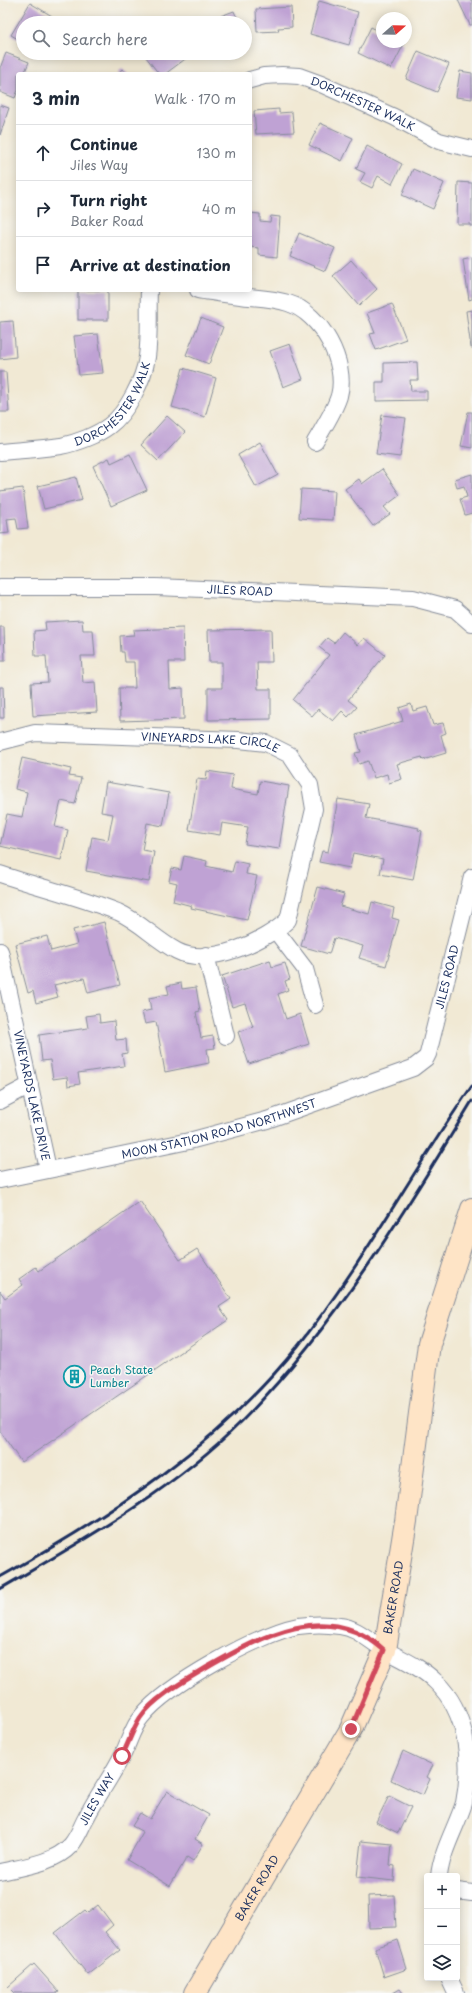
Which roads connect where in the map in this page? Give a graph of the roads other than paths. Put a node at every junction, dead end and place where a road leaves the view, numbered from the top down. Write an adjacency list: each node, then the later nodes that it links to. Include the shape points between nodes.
1 (252, 79): 2 (street, DORCHESTER WALK, via 264,76 299,76 341,93 439,141)
2 (472, 149)
3 (149, 292): 6 (street, DORCHESTER WALK, via 147,358 143,372 124,410 110,426 66,444)
4 (215, 292): 5 (street, via 289,303 302,310 325,332 337,359 341,386 334,408)
5 (315, 442)
6 (1, 452)
7 (0, 587): 8 (street, JILES ROAD, via 156,587 413,598 455,609)
8 (472, 624)
9 (0, 742): 12 (street, VINEYARDS LAKE CIRCLE, via 35,733 239,740 266,744 290,755 310,785 314,809 288,920)
10 (0, 874): 14 (street, VINEYARDS LAKE CIRCLE, via 120,913 177,951 192,956)
11 (472, 877): 17 (street, JILES ROAD)
12 (276, 931): 14 (street, VINEYARDS LAKE CIRCLE, via 233,952); 15 (street, via 304,969)
13 (0, 951): 18 (street, VINEYARDS LAKE DRIVE)
14 (206, 955): 16 (street)
15 (315, 1005)
16 (226, 1036)
17 (428, 1054): 20 (street, MOON STATION ROAD NORTHWEST, via 413,1068 267,1120 189,1141)
18 (30, 1085): 19 (street); 20 (street, VINEYARDS LAKE DRIVE)
19 (0, 1101)
20 (48, 1169): 21 (street, MOON STATION ROAD NORTHWEST)
21 (0, 1180)
22 (472, 1209): 23 (main road, BAKER ROAD, via 429,1344 406,1521)
23 (384, 1650): 24 (street, JILES WAY, via 358,1631 341,1626 298,1626 237,1650 191,1676 166,1693 141,1717 122,1756 71,1845 52,1857); 25 (street, JILES WAY, via 407,1661 436,1682 457,1710 469,1745 472,1764 469,1787 464,1805 448,1839); 29 (main road, BAKER ROAD, via 351,1729)
24 (0, 1872)
25 (440, 1873)
26 (460, 1891): 27 (street)
27 (472, 1893)
28 (450, 1981): 30 (street)
29 (195, 1993)
30 (456, 1993)

